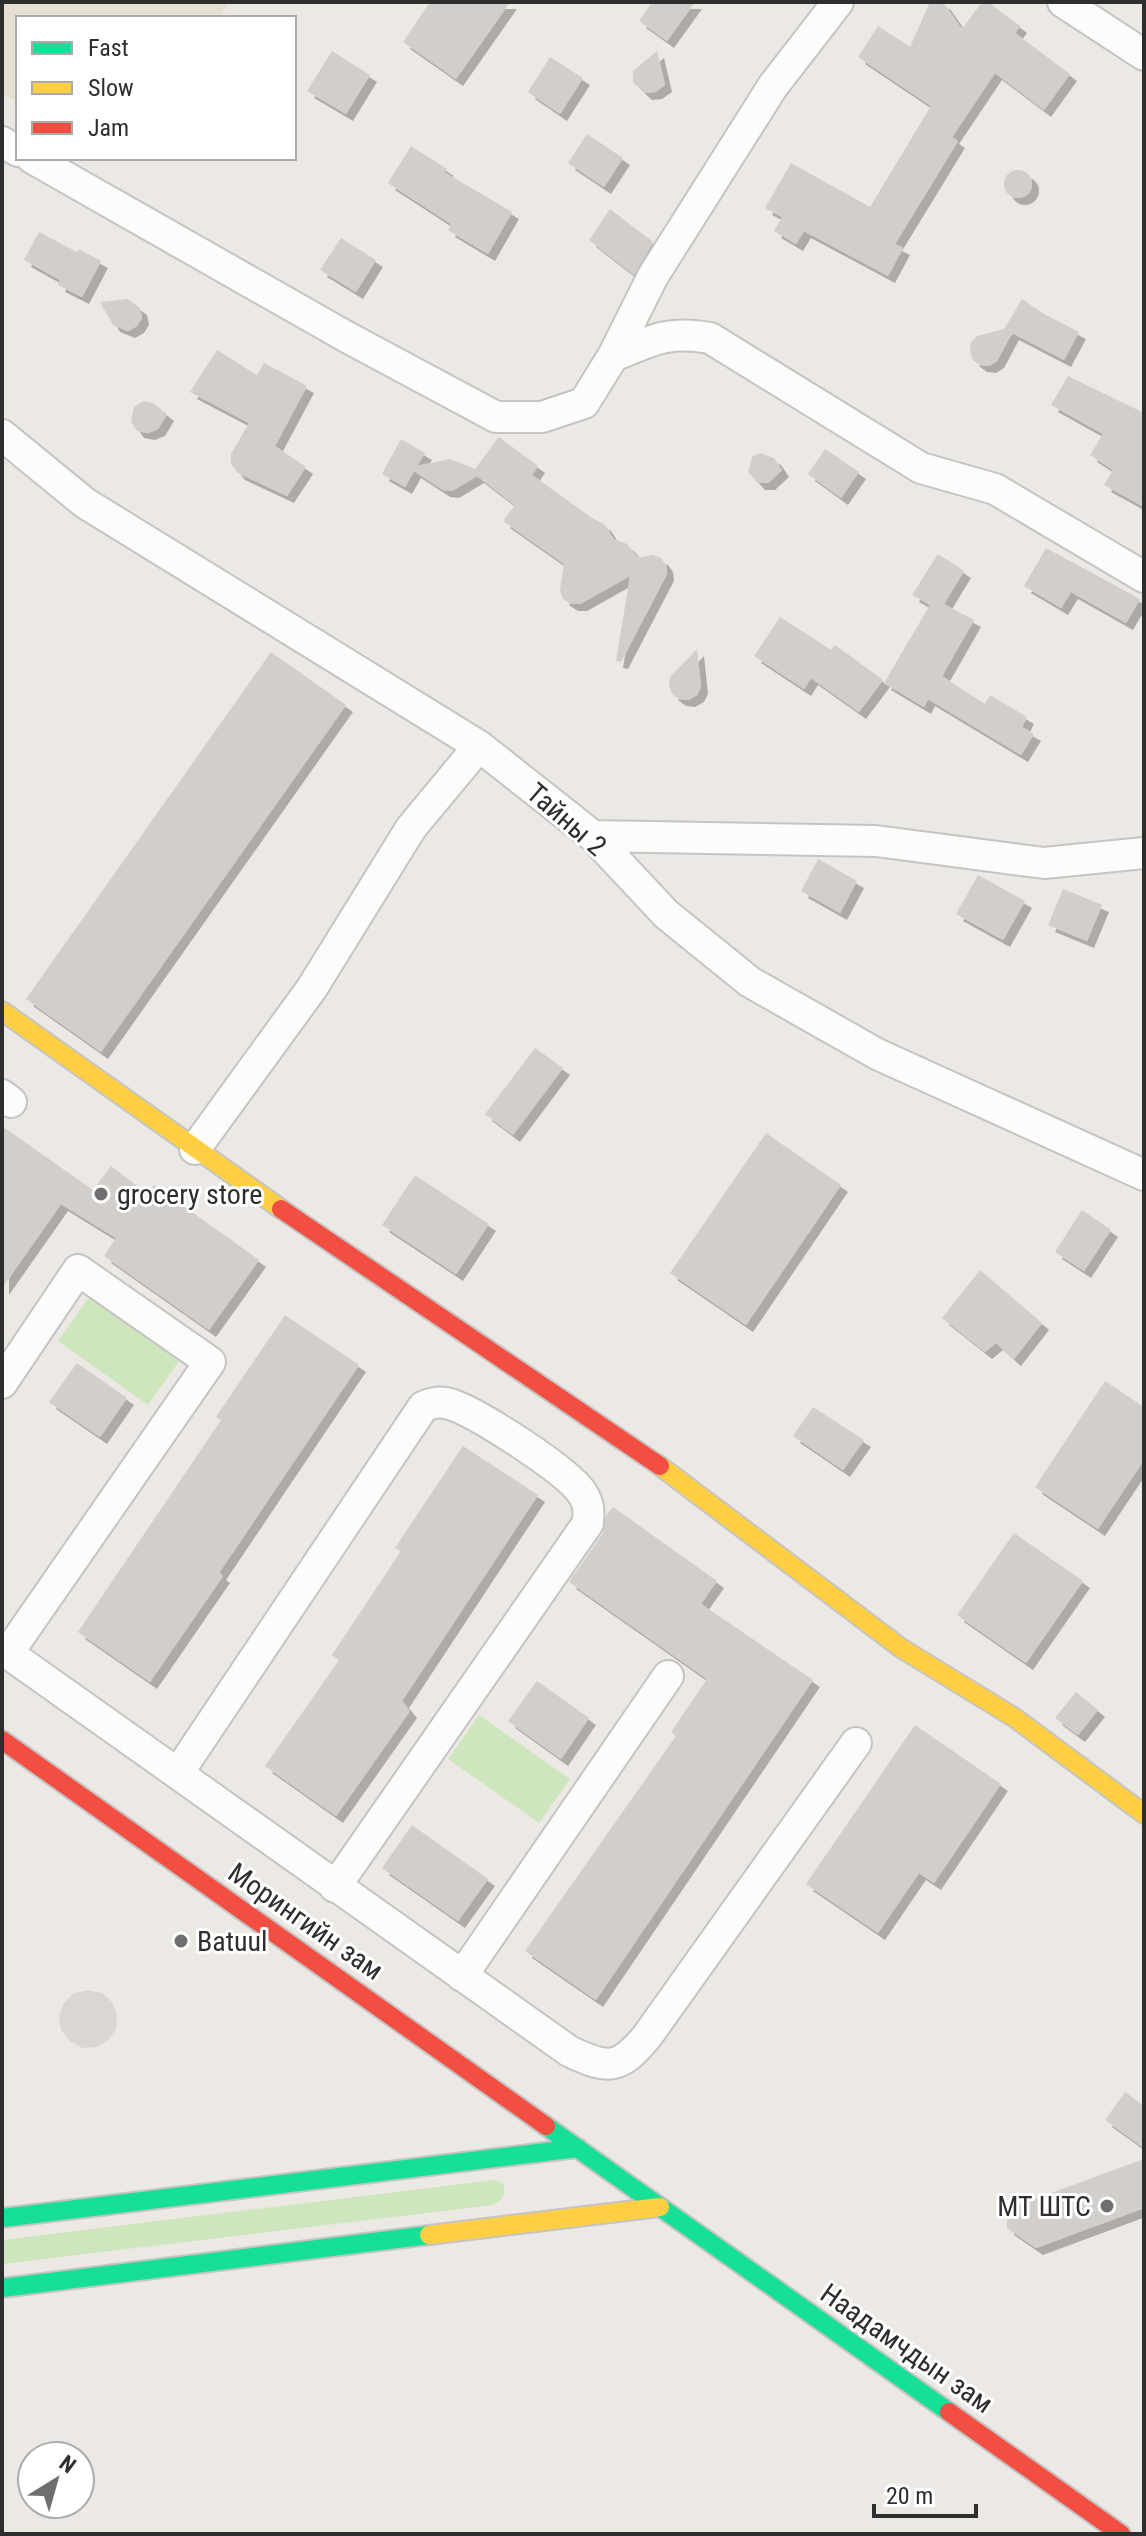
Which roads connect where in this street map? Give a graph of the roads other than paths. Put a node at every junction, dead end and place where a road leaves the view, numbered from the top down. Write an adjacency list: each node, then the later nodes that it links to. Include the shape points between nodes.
1 (838, 2): 5 (street, via 765,99 653,276)
2 (1063, 2): 3 (street)
3 (1144, 55)
4 (36, 160): 5 (street, via 496,417 542,417 584,403)
5 (613, 356): 7 (street, via 663,336 710,338 921,468 995,489)
6 (2, 435): 8 (street, Тайны 2, via 85,503)
7 (1144, 577)
8 (479, 746): 9 (street, Тайны 2); 12 (street, via 411,828 312,988)
9 (593, 836): 10 (street, via 876,841 1044,863); 13 (street, Тайны 2, via 666,914 750,982 877,1054)
10 (1144, 853)
11 (2, 1011): 12 (street)
12 (195, 1149): 20 (street, via 666,1470 901,1648 1015,1718)
13 (1144, 1175)
14 (2, 1383): 15 (street, via 78,1270 210,1362)
15 (5, 1651): 19 (street)
16 (668, 1676): 22 (street)
17 (2, 1740): 23 (street, Морингийн зам)
18 (856, 1743): 22 (street, via 648,2035 619,2064 598,2065 569,2051)
19 (178, 1773): 21 (street); 21 (street, via 423,1407 434,1402 452,1405 555,1469 582,1492 588,1523)
20 (1144, 1814)
21 (335, 1887): 22 (street)
22 (462, 1976)
23 (578, 2148): 24 (street, Морингийн зам); 25 (street)
24 (660, 2207): 26 (street); 27 (street, Наадамчдын зам)
25 (2, 2218)
26 (2, 2288)
27 (1121, 2534)

